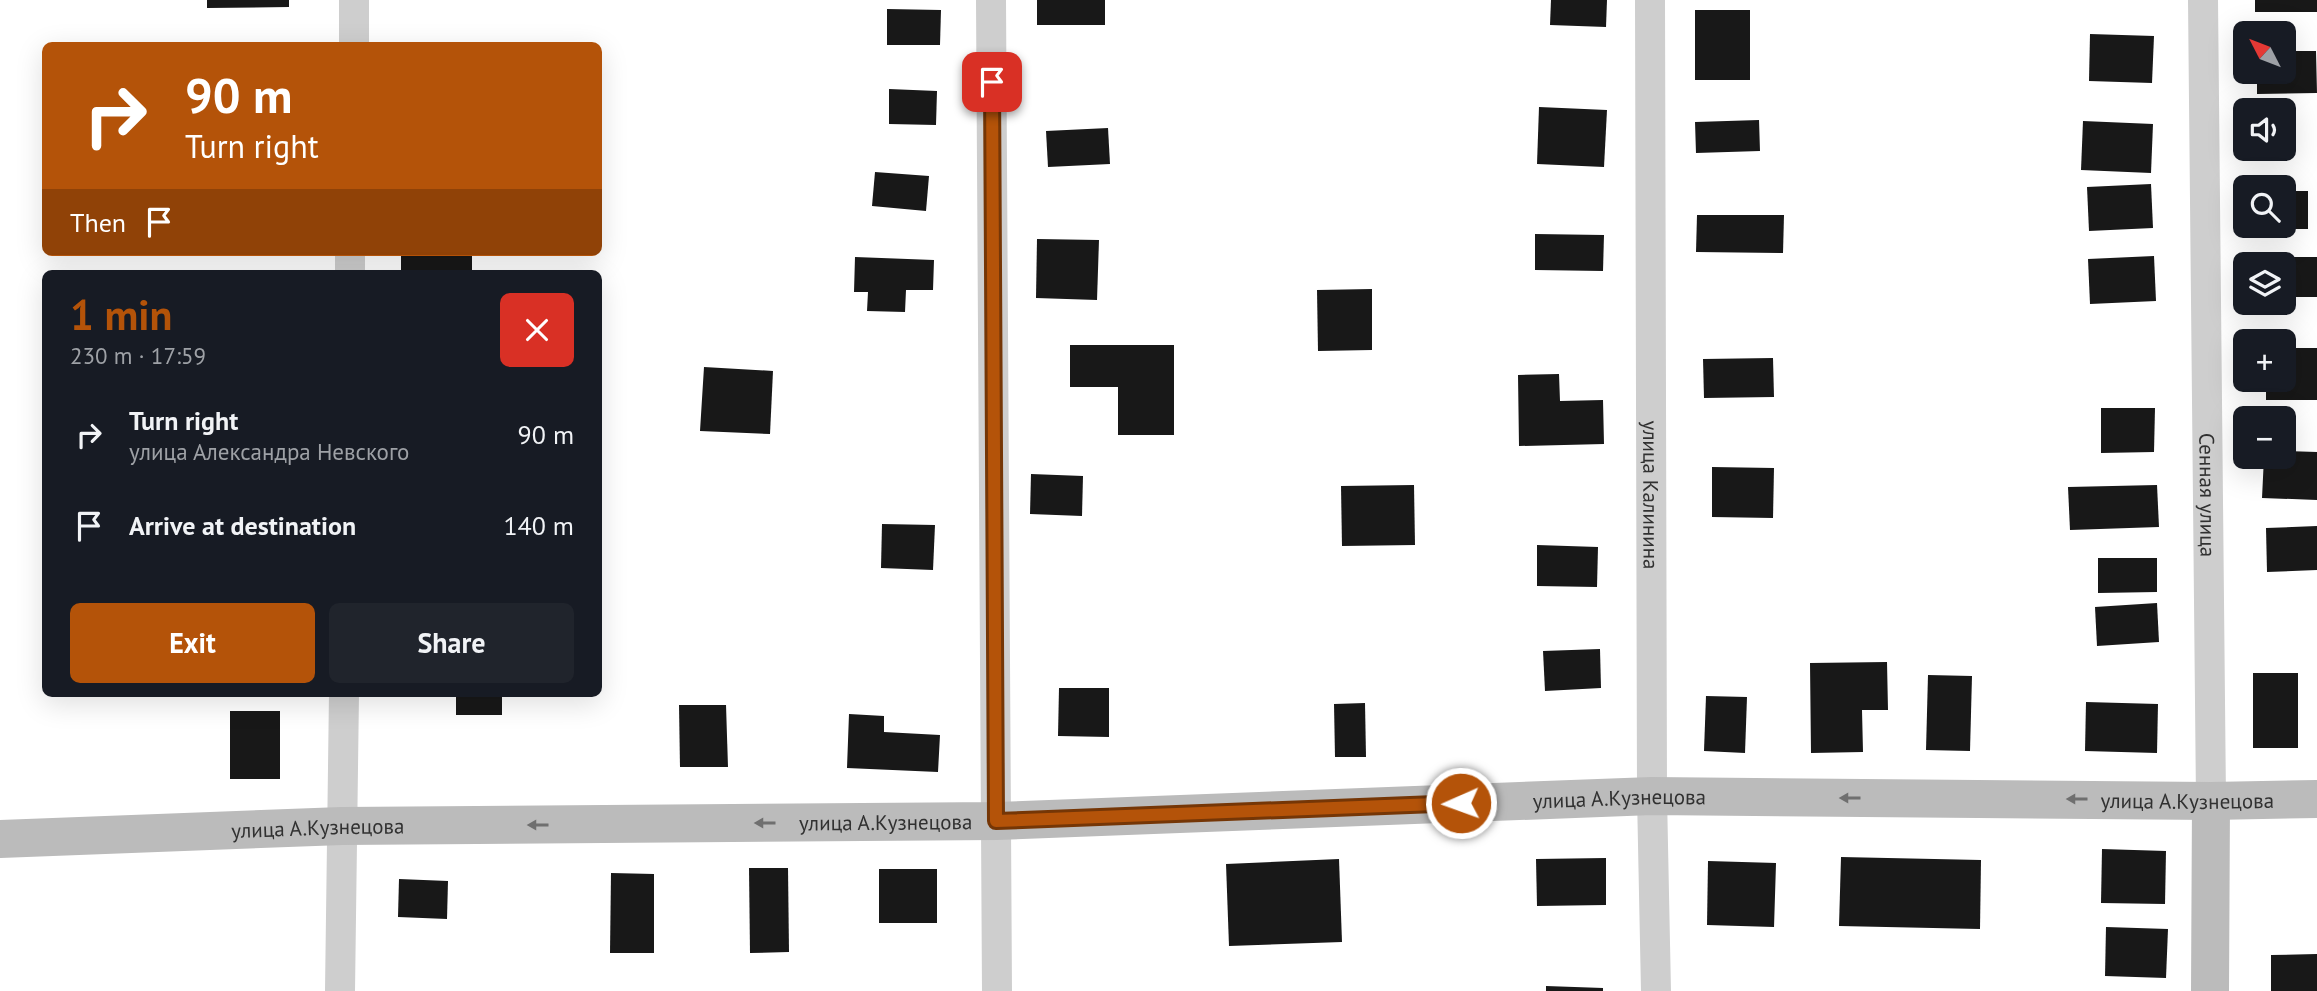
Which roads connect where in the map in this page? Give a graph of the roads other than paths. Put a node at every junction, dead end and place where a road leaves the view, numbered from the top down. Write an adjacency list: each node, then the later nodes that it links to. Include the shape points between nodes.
1 (354, 0): 5 (street)
2 (991, 0): 10 (street)
3 (1650, 0): 7 (street, улица Калинина)
4 (2203, 0): 9 (street, Сенная улица)
5 (354, 42)
6 (344, 697): 11 (street)
7 (1652, 796): 9 (main road, улица А.Кузнецова, one-way to 7); 10 (main road, улица А.Кузнецова); 15 (street, улица Калинина)
8 (2317, 799): 9 (main road, улица А.Кузнецова)
9 (2211, 800): 16 (main road, Сенная улица)
10 (996, 821): 11 (main road, улица А.Кузнецова, one-way to 11); 14 (street)
11 (342, 826): 12 (main road, улица А.Кузнецова); 13 (street)
12 (0, 839)
13 (340, 991)
14 (997, 991)
15 (1656, 991)
16 (2210, 991)

